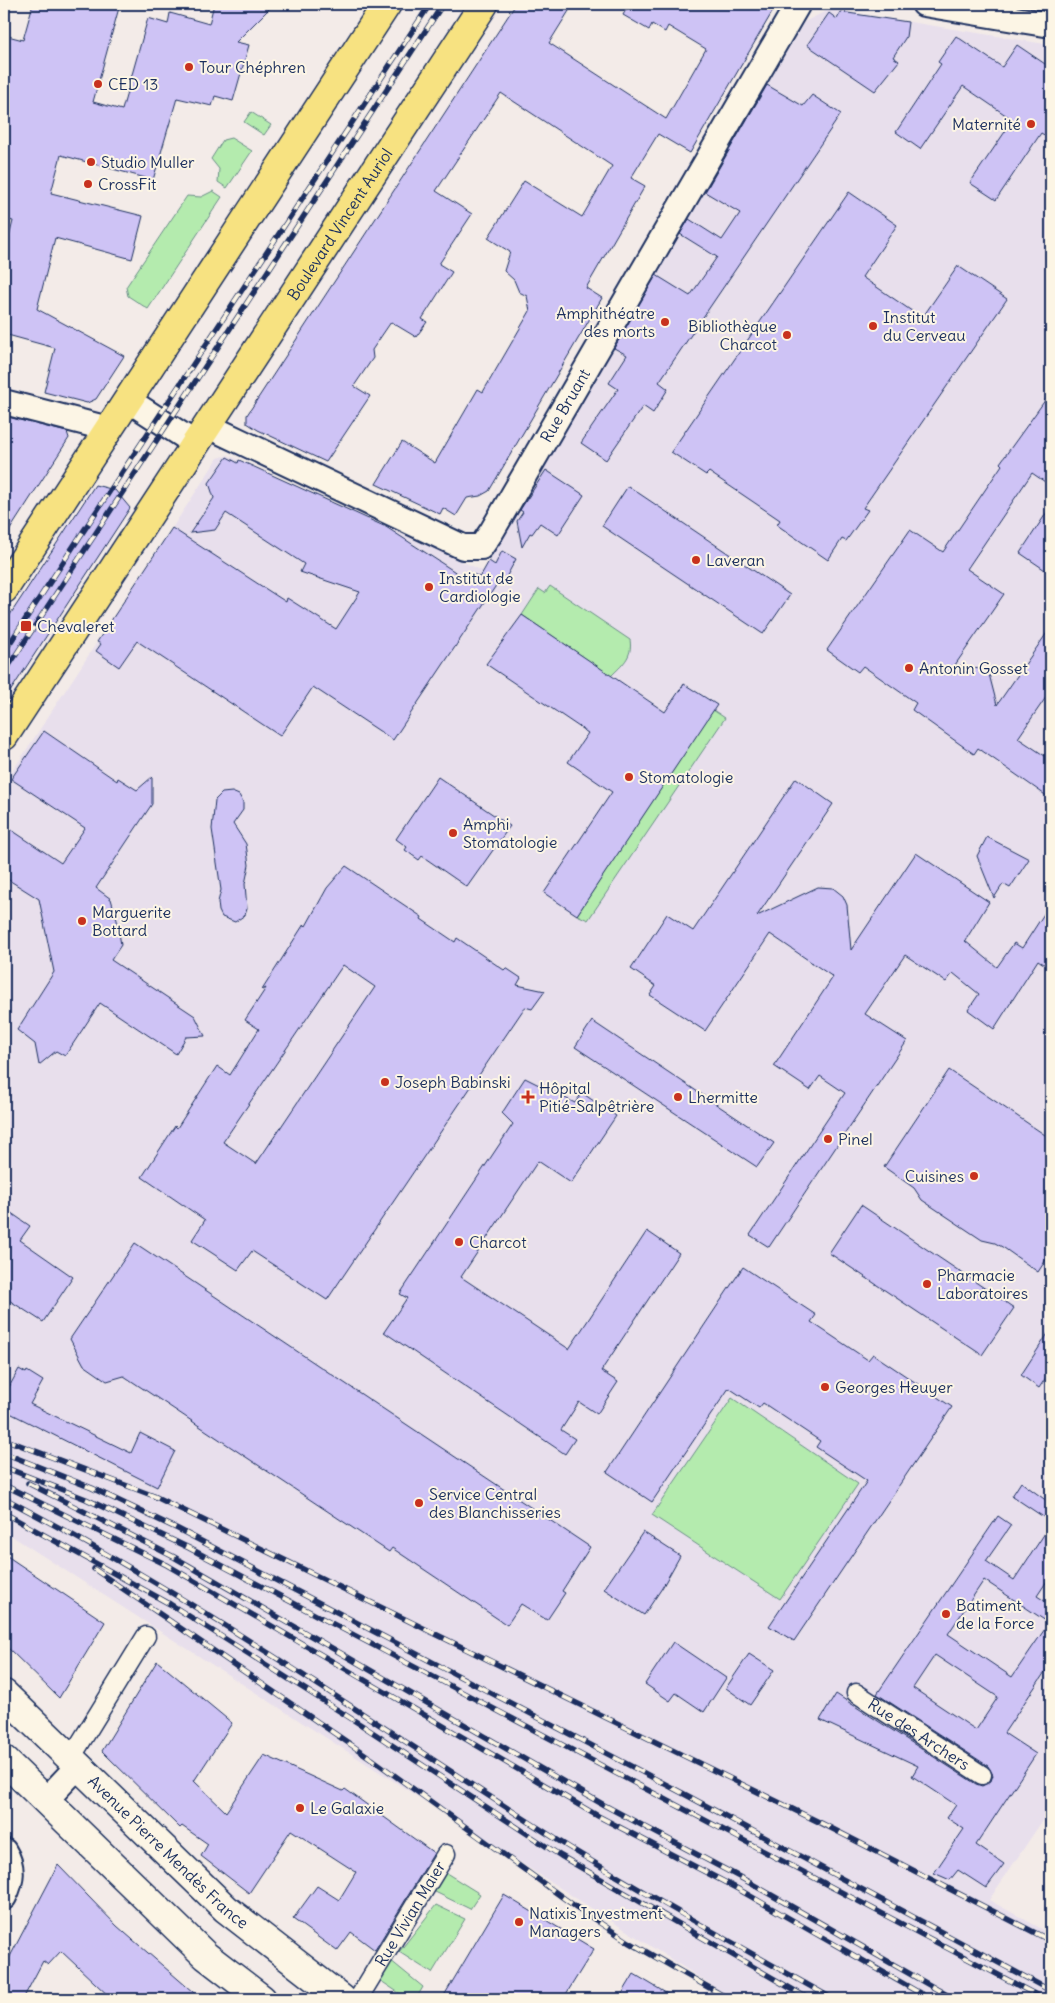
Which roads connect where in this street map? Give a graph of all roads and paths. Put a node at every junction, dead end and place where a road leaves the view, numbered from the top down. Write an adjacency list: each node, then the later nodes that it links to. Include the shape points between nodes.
1 (387, 4): 6 (main road)
2 (484, 4): 9 (main road, Boulevard Vincent Auriol)
3 (798, 4): 9 (street, Rue Bruant, via 481,547 463,547)
4 (924, 4): 5 (street)
5 (1051, 24)
6 (128, 400): 8 (main road); 9 (street)
7 (4, 402): 8 (street)
8 (109, 429): 10 (main road)
9 (202, 435): 11 (main road, Boulevard Vincent Auriol)
10 (4, 589)
11 (4, 736)
12 (146, 1636): 16 (street)
13 (856, 1693): 17 (street, Rue des Archers)
14 (4, 1694): 16 (street, Avenue Pierre Mendès France)
15 (4, 1760): 18 (street)
16 (75, 1762): 18 (street); 23 (street, Avenue Pierre Mendès France, via 226,1910)
17 (982, 1776)
18 (45, 1801): 22 (street, via 206,1956)
19 (4, 1851): 21 (street, via 12,1878)
20 (446, 1854): 24 (street, Rue Vivian Maier)
21 (4, 1897)
22 (262, 1999)
23 (342, 1999)
24 (358, 1999)

